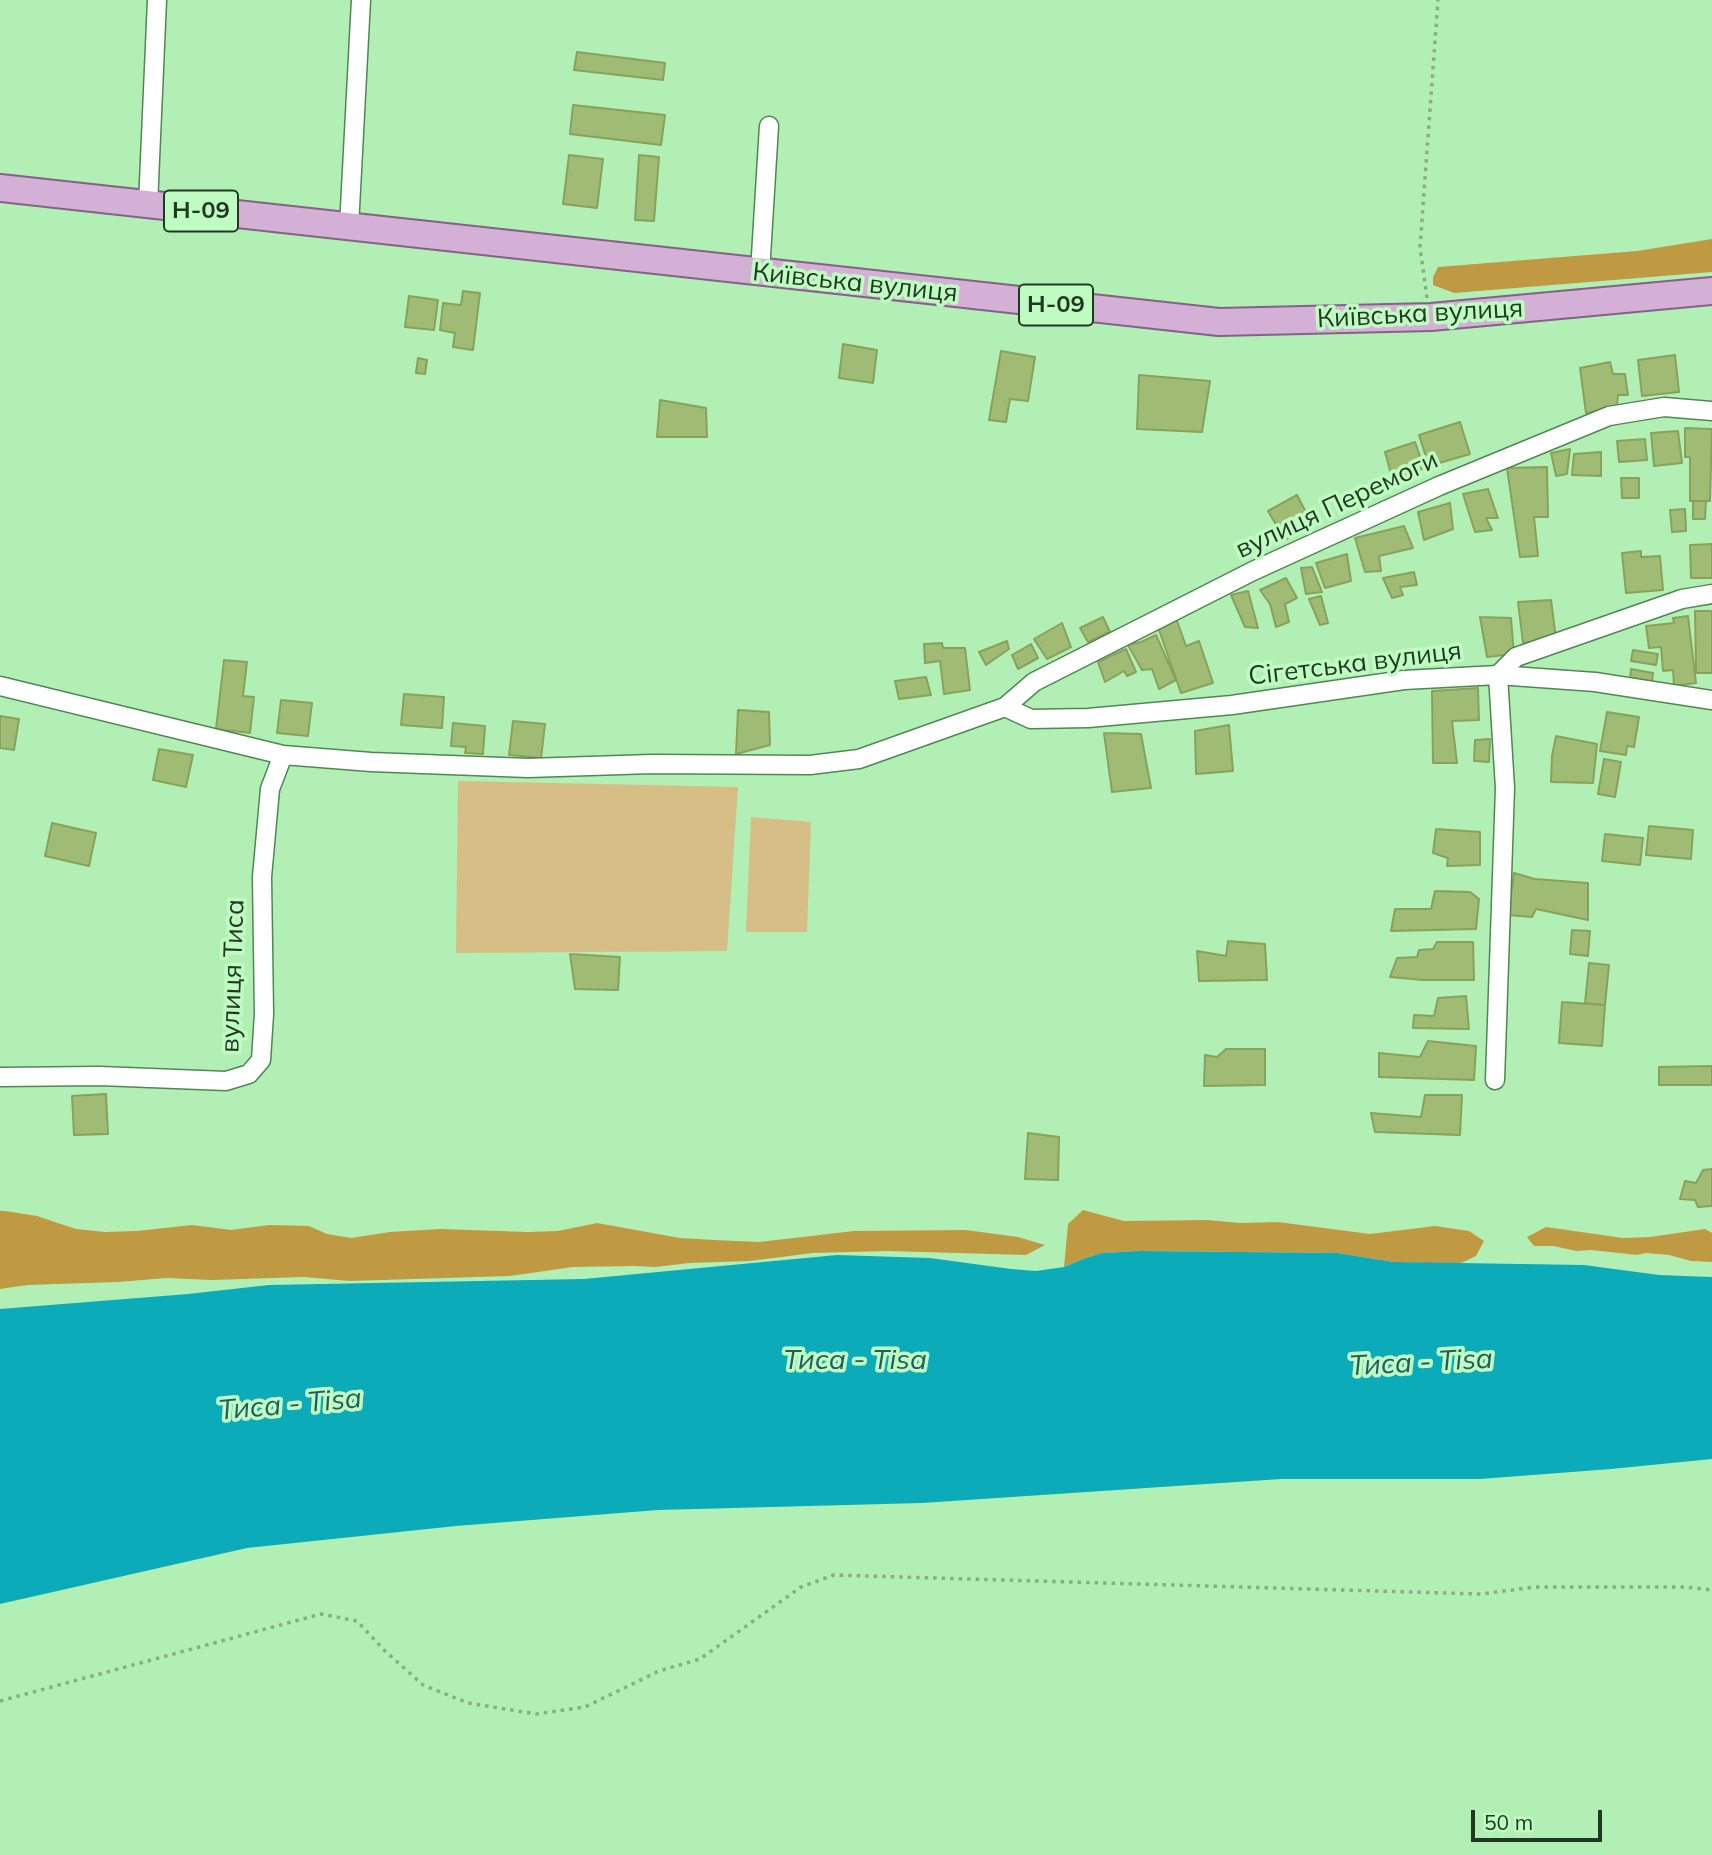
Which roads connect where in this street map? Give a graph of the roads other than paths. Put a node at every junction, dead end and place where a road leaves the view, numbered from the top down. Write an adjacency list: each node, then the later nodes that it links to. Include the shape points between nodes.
1 (157, 0): 5 (street)
2 (361, 0): 6 (street)
3 (769, 126): 7 (street)
4 (0, 188): 5 (main road, Київська вулиця / Н-09)
5 (148, 205): 6 (main road, Київська вулиця / Н-09)
6 (349, 227): 7 (main road, Київська вулиця / Н-09)
7 (760, 272): 8 (main road, Київська вулиця / Н-09, via 1219,322 1431,317)
8 (1712, 291)
9 (1712, 411): 14 (street, вулиця Перемоги, via 1664,407 1609,416 1451,481 1253,571 1083,657 1034,682)
10 (1712, 594): 11 (street, via 1682,599 1516,657)
11 (1498, 675): 13 (street, Сігетська вулиця, via 1595,682); 14 (street, Сігетська вулиця, via 1404,680 1232,705 1088,718 1031,719); 17 (street, via 1504,788)
12 (0, 686): 15 (street)
13 (1712, 700)
14 (1005, 707): 15 (street, via 859,759 810,765 528,768)
15 (283, 755): 16 (street, вулиця Тиса, via 271,789 262,877 261,1060 249,1074 226,1081)
16 (0, 1077)
17 (1495, 1080)

